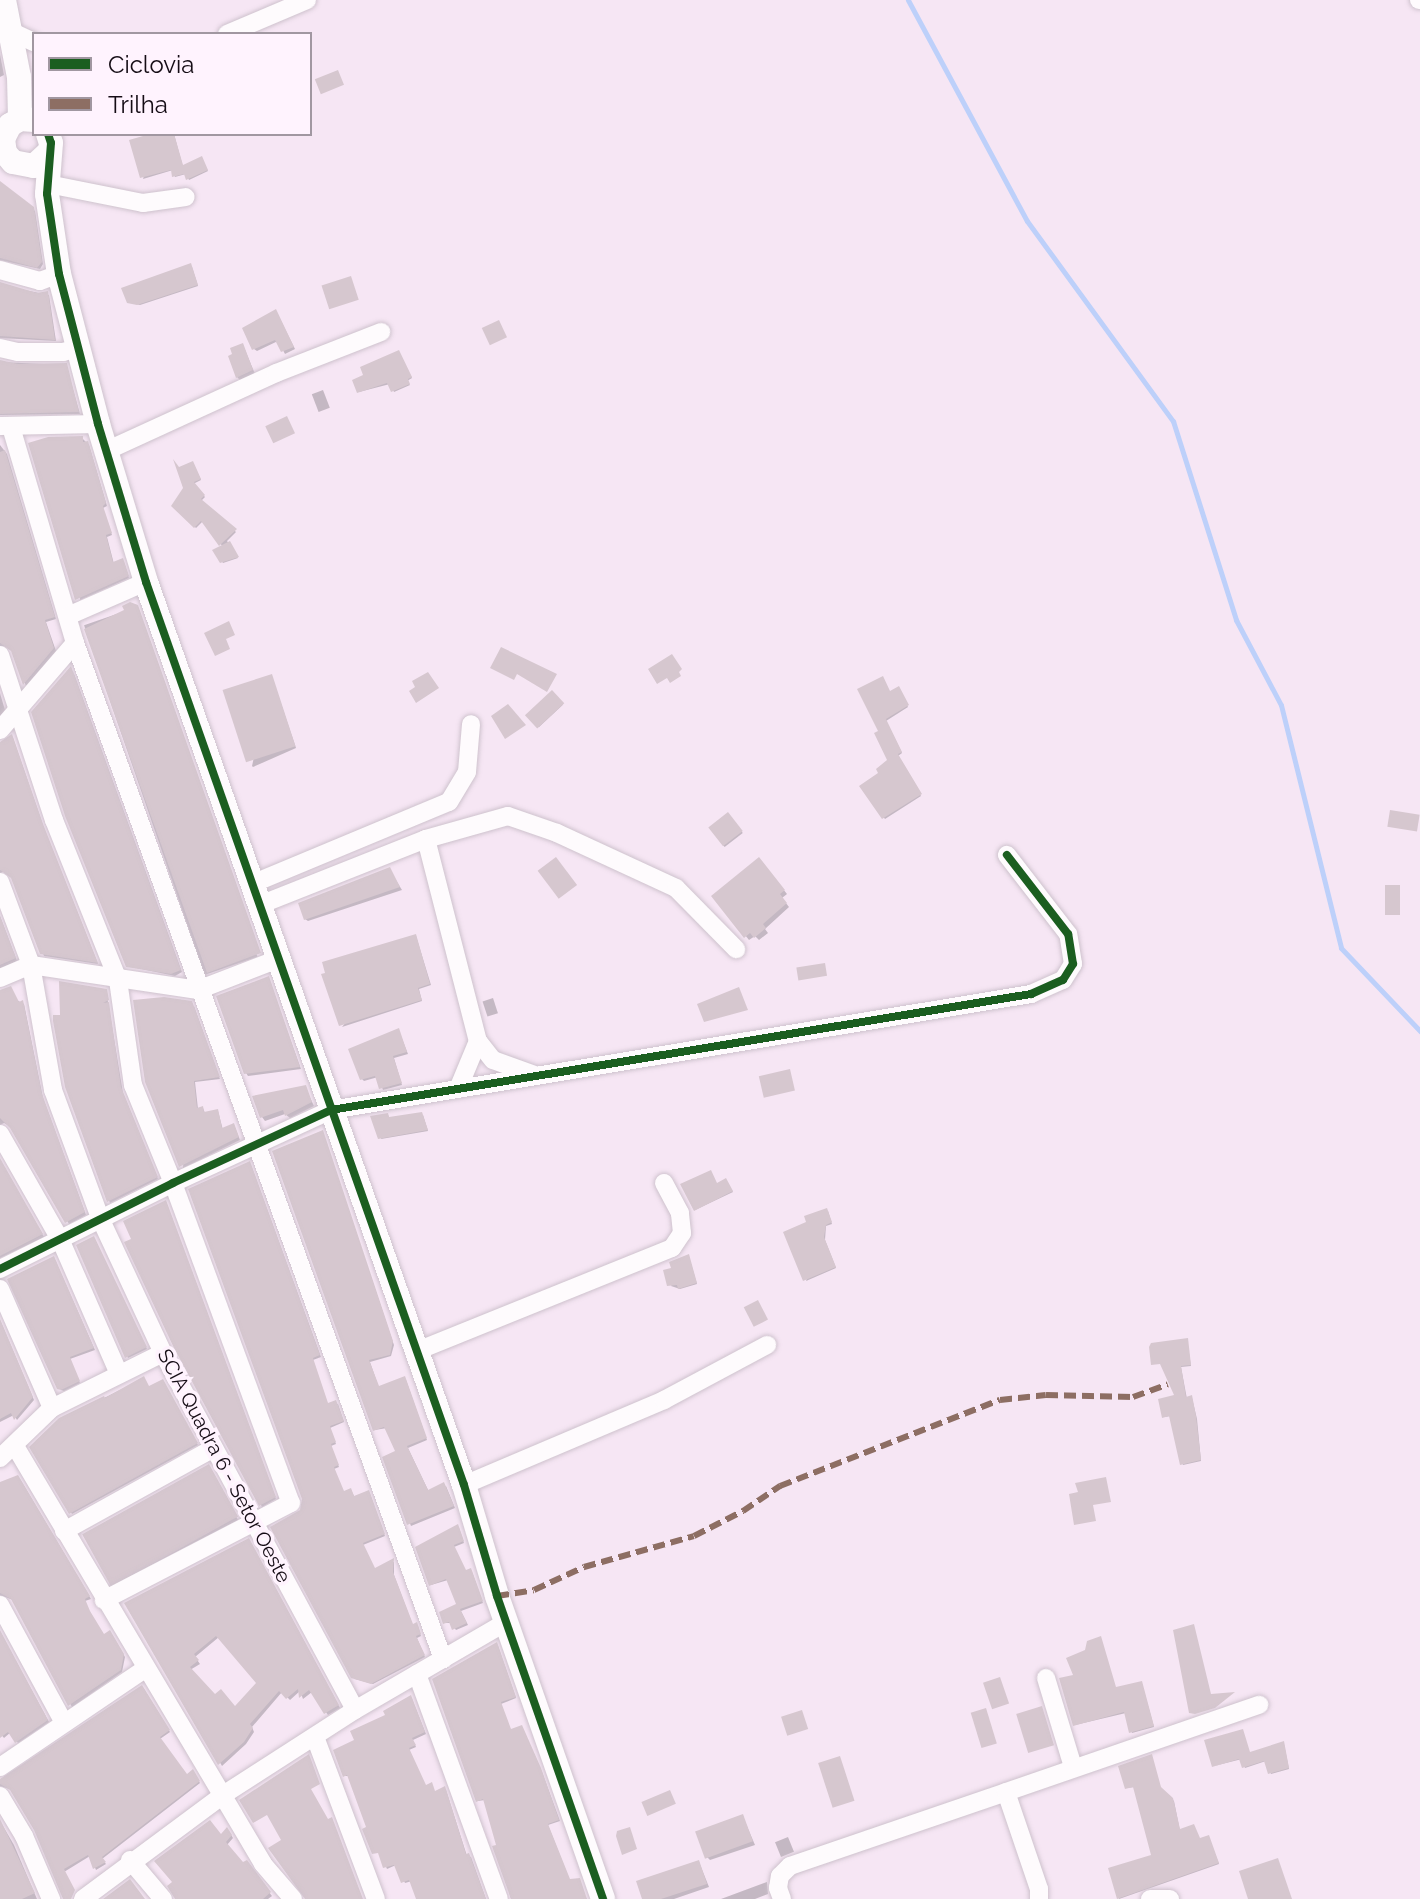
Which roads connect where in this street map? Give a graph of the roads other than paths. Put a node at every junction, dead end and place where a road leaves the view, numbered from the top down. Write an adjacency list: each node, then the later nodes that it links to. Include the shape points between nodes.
1 (4, 0): 4 (street)
2 (307, 0): 3 (street)
3 (278, 6): 5 (street)
4 (10, 31): 6 (street); 7 (street)
5 (231, 32)
6 (32, 41)
7 (20, 120): 9 (street, via 3,139)
8 (48, 143): 9 (street, via 34,166); 10 (street)
9 (10, 156): 10 (street)
10 (48, 189): 11 (street, via 143,203); 13 (street)
11 (186, 197)
12 (0, 270): 13 (street, via 40,281)
13 (59, 274): 16 (street)
14 (381, 332): 19 (street, via 276,373)
15 (0, 348): 16 (street)
16 (78, 348): 17 (street)
17 (98, 424): 18 (street); 19 (street)
18 (5, 426): 21 (street)
19 (106, 451): 20 (street)
20 (146, 582): 21 (street); 30 (street)
21 (68, 616): 22 (street)
22 (75, 643): 24 (street); 36 (street)
23 (0, 655): 24 (street)
24 (18, 709): 26 (street); 35 (street, via 54,820)
25 (471, 724): 30 (street, via 467,772 449,802)
26 (0, 730)
27 (426, 839): 30 (street); 31 (street, via 508,816 557,833 676,888); 37 (street)
28 (1007, 855): 38 (street, via 1068,934 1073,964 1063,980 1031,994)
29 (0, 882): 33 (street, SCIA Quadra 6 - Setor Oeste)
30 (258, 893): 32 (street)
31 (736, 949)
32 (281, 958): 36 (street); 40 (street)
33 (31, 965): 34 (street); 35 (street); 45 (street, SCIA Quadra 6 - Setor Oeste, via 53,1090)
34 (0, 978)
35 (118, 980): 36 (street); 43 (street, via 133,1085)
36 (198, 990): 42 (street)
37 (478, 1041): 38 (street, via 493,1060); 39 (street)
38 (537, 1076): 39 (street)
39 (458, 1089): 40 (street)
40 (331, 1110): 42 (street); 50 (street)
41 (0, 1134): 46 (street)
42 (255, 1145): 43 (street); 63 (street)
43 (173, 1183): 45 (street); 58 (street, via 291,1503)
44 (664, 1183): 50 (street, via 680,1213 682,1233 672,1248)
45 (100, 1218): 46 (street); 51 (street, SCIA Quadra 6 - Setor Oeste)
46 (60, 1239): 47 (street); 52 (street)
47 (0, 1269)
48 (0, 1289): 53 (street)
49 (767, 1345): 57 (street, via 664,1400)
50 (417, 1351): 57 (street)
51 (163, 1353): 52 (street); 55 (street, SCIA Quadra 6 - Setor Oeste)
52 (119, 1374): 53 (street)
53 (52, 1408): 54 (street)
54 (15, 1446): 56 (street); 59 (street)
55 (214, 1448): 58 (street, SCIA Quadra 6 - Setor Oeste); 59 (street)
56 (0, 1458)
57 (464, 1485): 62 (street)
58 (256, 1523): 60 (street); 68 (street, SCIA Quadra 6 - Setor Oeste)
59 (64, 1531): 60 (street)
60 (104, 1600): 64 (street)
61 (0, 1605): 69 (street)
62 (508, 1621): 63 (street); 83 (street)
63 (443, 1659): 65 (street)
64 (146, 1668): 69 (street); 74 (street)
65 (417, 1674): 68 (street); 82 (street)
66 (1046, 1678): 72 (street)
67 (1259, 1705): 72 (street)
68 (355, 1710): 70 (street)
69 (64, 1723): 71 (street)
70 (315, 1737): 74 (street); 81 (street)
71 (2, 1762)
72 (1073, 1767): 73 (street)
73 (1006, 1792): 84 (street, via 790,1866 780,1876); 85 (street)
74 (223, 1795): 76 (street); 80 (street, via 263,1864)
75 (0, 1796): 77 (street)
76 (130, 1860): 78 (street); 79 (street)
77 (51, 1899)
78 (83, 1899)
79 (163, 1899)
80 (293, 1899)
81 (376, 1899)
82 (499, 1899)
83 (603, 1899)
84 (782, 1899)
85 (1039, 1899)
86 (1150, 1899): 87 (street)
87 (1170, 1899)

